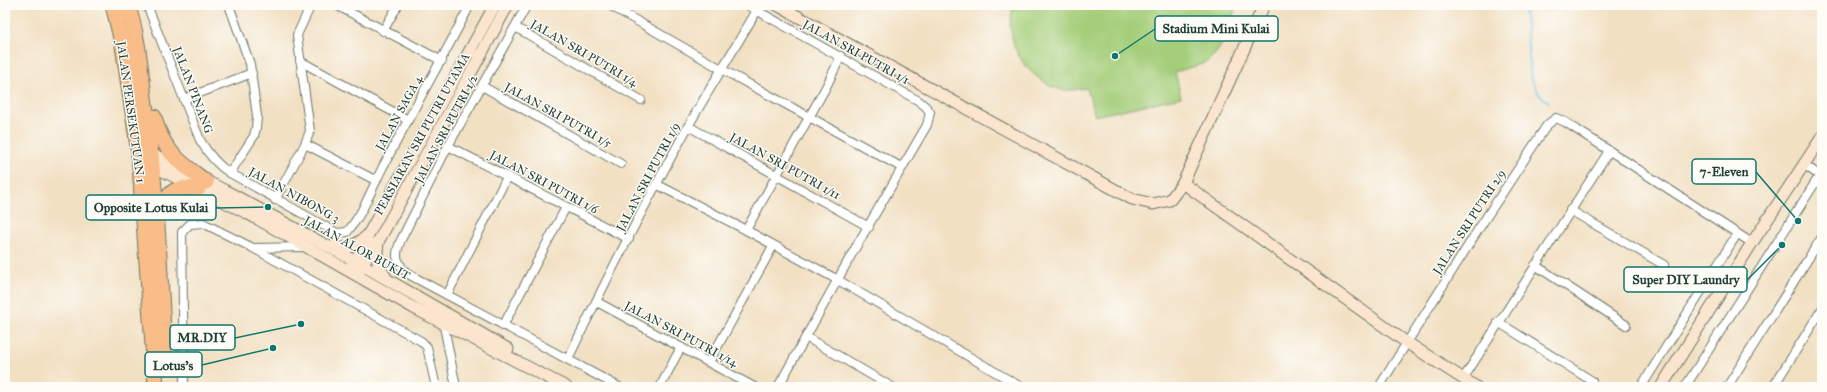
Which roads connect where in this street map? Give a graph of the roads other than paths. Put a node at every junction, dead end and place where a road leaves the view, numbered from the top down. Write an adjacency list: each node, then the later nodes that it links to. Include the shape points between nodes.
1 (113, 5): 35 (highway, JALAN PERSEKUTUAN 1)
2 (127, 5): 19 (highway, JALAN PERSEKUTUAN 1)
3 (147, 5): 26 (street, JALAN PINANG)
4 (229, 5): 24 (street)
5 (311, 5): 21 (street, via 297,35)
6 (336, 5): 18 (street)
7 (398, 5): 18 (street)
8 (470, 5): 22 (street, JALAN SAGA 4)
9 (495, 5): 55 (main road, PERSIARAN SRI PUTRI UTAMA)
10 (508, 5): 58 (main road, PERSIARAN SRI PUTRI UTAMA)
11 (527, 5): 17 (street, JALAN SRI PUTRI 1/2)
12 (609, 5): 23 (street)
13 (747, 5): 16 (street, JALAN SRI PUTRI 1/1)
14 (777, 5): 44 (main road, via 1132,199 1152,204 1166,203)
15 (1264, 5): 44 (main road)
16 (758, 8): 20 (street, JALAN SRI PUTRI 1/1); 23 (street, JALAN SRI PUTRI 1/9)
17 (515, 28): 25 (street, JALAN SRI PUTRI 1/2); 27 (street, JALAN SRI PUTRI 1/4)
18 (383, 31): 22 (street)
19 (136, 40): 35 (highway, JALAN PERSEKUTUAN 1); 46 (highway, via 157,128 165,146)
20 (841, 56): 28 (street); 38 (street, JALAN SRI PUTRI 1/1, via 920,102 930,112 927,125)
21 (300, 61): 29 (street); 32 (street, via 310,131)
22 (442, 61): 29 (street, JALAN SAGA 4)
23 (723, 70): 28 (street); 30 (street, JALAN SRI PUTRI 1/9)
24 (252, 73): 26 (street); 39 (street, via 256,128 254,136)
25 (482, 86): 33 (street, JALAN SRI PUTRI 1/2); 36 (street, JALAN SRI PUTRI 1/5)
26 (184, 99): 39 (street, JALAN PINANG, via 200,140 215,162)
27 (641, 100)
28 (809, 116): 38 (street); 40 (street)
29 (408, 120): 43 (street, JALAN SAGA 4)
30 (688, 126): 40 (street, JALAN SRI PUTRI 1/11); 45 (street, JALAN SRI PUTRI 1/9)
31 (1822, 137): 37 (main road)
32 (305, 144): 43 (street); 47 (street)
33 (448, 146): 42 (street, JALAN SRI PUTRI 1/6); 68 (street, JALAN SRI PUTRI 1/2, via 396,251 399,266 408,274)
34 (1608, 151): 49 (street); 54 (street); 77 (street, JALAN SRI PUTRI 2/9, via 1556,118 1547,125)
35 (146, 159): 46 (main road, JALAN ALOR BUKIT); 50 (highway, JALAN PERSEKUTUAN 1); 84 (highway, JALAN PERSEKUTUAN 1)
36 (622, 164)
37 (1803, 164): 41 (street); 60 (main road)
38 (901, 167): 51 (street)
39 (230, 173): 47 (street, JALAN NIBONG 3)
40 (776, 174): 51 (street, JALAN SRI PUTRI 1/11); 52 (street)
41 (1821, 176): 100 (street)
42 (507, 177): 48 (street, JALAN SRI PUTRI 1/6); 68 (street)
43 (375, 180): 53 (street, JALAN SAGA 4, via 355,224)
44 (1183, 183): 77 (main road)
45 (656, 184): 52 (street); 57 (street, JALAN SRI PUTRI 1/9)
46 (202, 185): 50 (highway, via 175,189); 59 (main road, JALAN ALOR BUKIT, via 247,212)
47 (275, 200): 53 (street, JALAN NIBONG 3, via 337,233)
48 (566, 206): 57 (street, JALAN SRI PUTRI 1/6); 75 (street)
49 (1570, 210): 63 (street); 64 (street)
50 (157, 214): 85 (highway, JALAN PERSEKUTUAN 1)
51 (869, 227): 67 (street)
52 (746, 230): 61 (street)
53 (348, 232)
54 (1737, 234): 60 (street); 98 (street)
55 (368, 235): 59 (main road, via 352,248 341,249); 65 (main road, PERSIARAN SRI PUTRI UTAMA)
56 (1822, 237): 101 (street)
57 (628, 239): 69 (street, JALAN SRI PUTRI 1/9)
58 (379, 240): 65 (main road, PERSIARAN SRI PUTRI UTAMA); 66 (main road, via 376,253 378,266)
59 (311, 243): 62 (street); 65 (main road, JALAN ALOR BUKIT)
60 (1752, 243): 99 (main road)
61 (773, 246): 67 (street); 80 (street)
62 (253, 248): 86 (street, via 203,223 190,224 182,232); 87 (street, via 421,341 427,347)
63 (1535, 265): 73 (street); 74 (street)
64 (1664, 265)
65 (356, 268): 66 (main road, JALAN ALOR BUKIT); 72 (main road, JALAN ALOR BUKIT, via 414,308)
66 (389, 280): 71 (main road, JALAN ALOR BUKIT)
67 (838, 280): 76 (street); 95 (street)
68 (446, 295): 75 (street)
69 (597, 302): 78 (street, JALAN SRI PUTRI 1/14); 79 (street, JALAN SRI PUTRI 1/9)
70 (1822, 309): 102 (street)
71 (442, 310): 72 (street); 82 (main road, JALAN ALOR BUKIT, via 492,339)
72 (444, 322): 82 (main road, JALAN ALOR BUKIT); 88 (street)
73 (1498, 322): 81 (street); 83 (street)
74 (1626, 325)
75 (503, 326): 79 (street)
76 (806, 337): 93 (street); 94 (street)
77 (1406, 342): 81 (main road); 96 (street, JALAN SRI PUTRI 2/9)
78 (681, 347): 80 (street, JALAN SRI PUTRI 1/14); 91 (street)
79 (568, 359): 90 (street)
80 (709, 362): 92 (street, JALAN SRI PUTRI 1/14)
81 (1463, 379): 97 (main road)
82 (555, 381): 89 (main road, JALAN ALOR BUKIT)
83 (1592, 381)
84 (156, 387)
85 (166, 387)
86 (184, 387)
87 (436, 387)
88 (456, 387)
89 (566, 387)
90 (619, 387)
91 (660, 387)
92 (754, 387)
93 (778, 387)
94 (892, 387)
95 (1021, 387)
96 (1379, 387)
97 (1476, 387)
98 (1641, 387)
99 (1661, 387)
100 (1685, 387)
101 (1727, 387)
102 (1773, 387)

